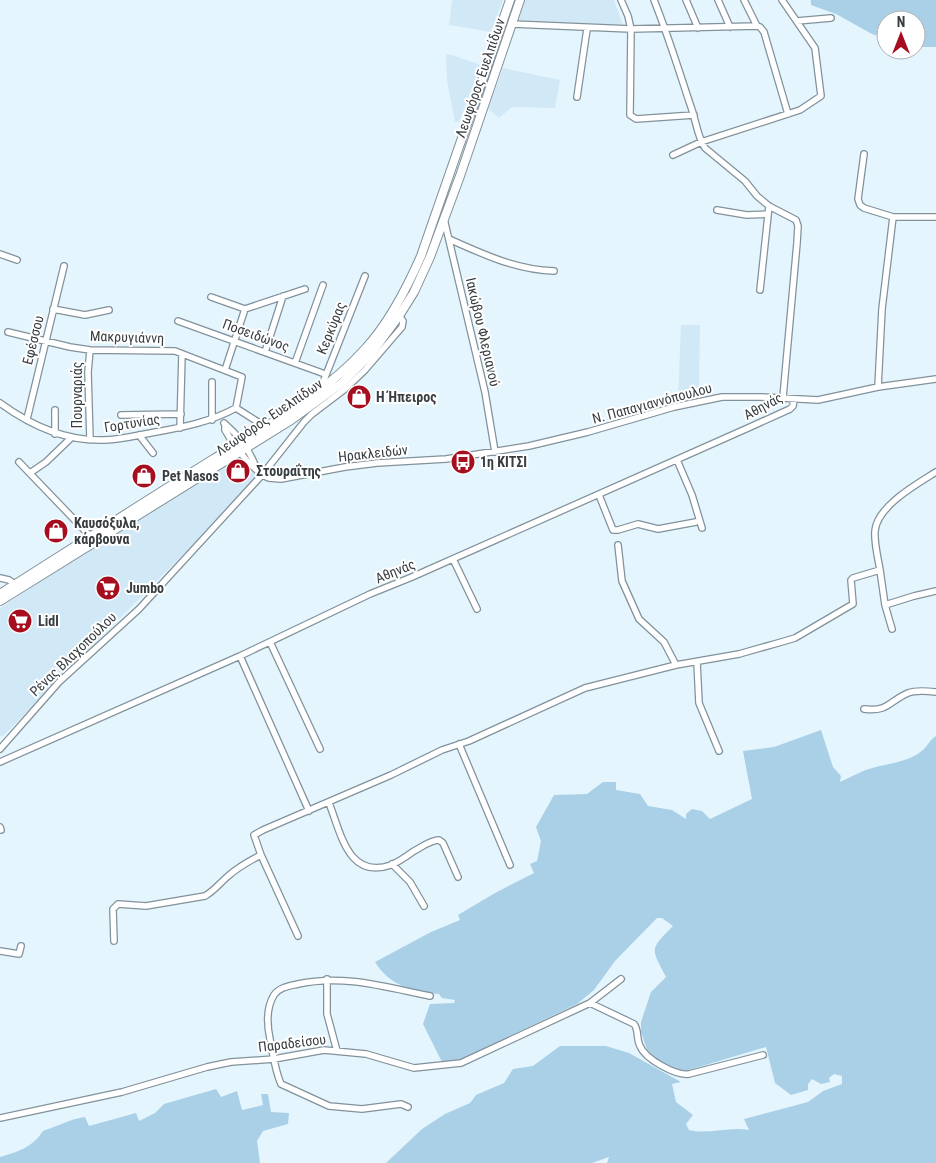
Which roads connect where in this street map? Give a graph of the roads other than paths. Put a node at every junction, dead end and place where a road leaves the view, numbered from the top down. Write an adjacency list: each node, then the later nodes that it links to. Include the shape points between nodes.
1 (510, 0): 58 (main road, Λεωφόρος Ευελπίδων, via 437,214 413,274 366,349)
2 (520, 0): 11 (main road, Λεωφόρος Ευελπίδων)
3 (621, 0): 17 (street)
4 (654, 0): 16 (street)
5 (686, 0): 14 (street)
6 (718, 0): 13 (street)
7 (744, 0): 12 (street)
8 (782, 0): 10 (street)
9 (831, 18): 10 (street)
10 (797, 21): 19 (street, via 815,48 821,96)
11 (512, 24): 15 (street); 29 (main road, Λεωφόρος Ευελπίδων)
12 (757, 26): 13 (street); 19 (street, via 764,32)
13 (730, 27): 14 (street)
14 (698, 28): 16 (street)
15 (587, 29): 17 (street); 18 (street)
16 (666, 29): 17 (street); 20 (street)
17 (631, 30): 20 (street, via 630,115 636,119)
18 (576, 97)
19 (788, 114): 21 (street)
20 (694, 115): 21 (street)
21 (701, 142): 23 (street); 24 (street)
22 (864, 154): 27 (street, via 860,205)
23 (673, 155)
24 (769, 206): 26 (street); 59 (street, via 796,220 798,226)
25 (717, 210): 26 (street, via 747,215)
26 (768, 214): 38 (street)
27 (893, 217): 28 (street); 57 (street, via 882,309)
28 (936, 217)
29 (444, 219): 30 (street, Ιακώβου Φλεριανού); 44 (main road, Λεωφόρος Ευελπίδων, via 421,277)
30 (449, 239): 34 (street, via 525,269); 75 (street, Ιακώβου Φλεριανού, via 485,392)
31 (0, 254): 32 (street)
32 (17, 260)
33 (64, 266): 41 (street, Εφέσσου)
34 (554, 271)
35 (366, 276): 54 (street, Κερκύρας)
36 (322, 285): 52 (street)
37 (305, 289): 39 (street)
38 (760, 290)
39 (283, 296): 42 (street); 50 (street)
40 (211, 297): 42 (street)
41 (53, 309): 43 (street, via 85,315); 47 (street, Εφέσσου)
42 (245, 309): 48 (street)
43 (109, 310)
44 (399, 316): 74 (main road, Λεωφόρος Ευελπίδων, via 371,354 342,383 291,420); 81 (street, Ρένας Βλαχοπούλου, via 404,324 382,350 345,389 312,414)
45 (178, 321): 48 (street, Ποσειδώνος)
46 (8, 332): 47 (street, Μακρυγιάννη)
47 (45, 340): 49 (street, Μακρυγιάννη); 67 (street, Εφέσσου)
48 (234, 341): 50 (street, Ποσειδώνος); 53 (street)
49 (90, 350): 51 (street, Μακρυγιάννη, via 168,350); 73 (street, Πουρναριάς)
50 (265, 352): 52 (street, Ποσειδώνος)
51 (182, 354): 53 (street, Μακρυγιάννη); 65 (street)
52 (295, 363): 54 (street, Ποσειδώνος)
53 (225, 370): 62 (street, Μακρυγιάννη, via 242,377)
54 (325, 374): 58 (street, Κερκύρας)
55 (936, 379): 57 (street, Ν. Παπαγιαννόπουλου)
56 (212, 382): 66 (street)
57 (878, 387): 60 (street, Ν. Παπαγιαννόπουλου, via 818,400)
58 (320, 390): 68 (main road, Λεωφόρος Ευελπίδων)
59 (783, 397): 60 (street, Ν. Παπαγιαννόπουλου); 75 (street, Ν. Παπαγιαννόπουλου, via 722,397)
60 (794, 399): 77 (street, Αθηνάς, via 790,409)
61 (0, 403): 67 (street, Γορτυνίας)
62 (236, 408): 66 (street, Γορτυνίας); 68 (street)
63 (55, 410): 70 (street)
64 (120, 414): 65 (street)
65 (181, 414): 69 (street)
66 (215, 418): 69 (street, Γορτυνίας); 74 (street, via 225,425)
67 (27, 419): 70 (street, Γορτυνίας)
68 (266, 427): 74 (main road, Λεωφόρος Ευελπίδων)
69 (180, 428): 71 (street, Γορτυνίας)
70 (55, 434): 72 (street, Γορτυνίας)
71 (139, 435): 73 (street, Γορτυνίας); 76 (street)
72 (72, 438): 73 (street, Γορτυνίας); 80 (street)
73 (90, 440)
74 (241, 447): 81 (street, via 252,457); 85 (main road, Λεωφόρος Ευελπίδων); 93 (main road, Λεωφόρος Ευελπίδων)
75 (495, 452): 81 (street, Ηρακλειδών, via 344,467 281,479)
76 (153, 453)
77 (677, 460): 82 (street, Αθηνάς); 84 (street)
78 (19, 462): 80 (street)
79 (936, 472): 88 (street, via 900,495 881,515 875,531)
80 (30, 474): 85 (street)
81 (262, 475): 104 (street, Ρένας Βλαχοπούλου, via 138,610 59,682)
82 (599, 495): 83 (street, via 613,530 638,524 658,529); 87 (street, Αθηνάς)
83 (696, 522)
84 (702, 528)
85 (90, 536): 90 (main road, Λεωφόρος Ευελπίδων)
86 (618, 545): 100 (street, via 622,581 635,611 639,619 664,642)
87 (453, 559): 95 (street); 97 (street, Αθηνάς)
88 (880, 570): 94 (street); 99 (street, via 853,578 850,584 853,604 795,638)
89 (0, 578): 90 (street)
90 (15, 584): 92 (main road, Λεωφόρος Ευελπίδων)
91 (936, 591): 94 (street)
92 (0, 594)
93 (0, 601)
94 (886, 605): 96 (street)
95 (477, 609)
96 (892, 629)
97 (270, 642): 98 (street, Αθηνάς); 105 (street)
98 (240, 656): 107 (street, Αθηνάς); 109 (street)
99 (697, 662): 100 (street); 106 (street, via 699,703)
100 (676, 665): 103 (street, via 585,688)
101 (936, 692): 102 (street, via 909,693 883,709)
102 (864, 709)
103 (459, 744): 108 (street); 112 (street)
104 (1, 747)
105 (320, 749)
106 (719, 751)
107 (0, 762)
108 (330, 803): 109 (street); 111 (street, via 352,857 362,866 376,868)
109 (309, 811): 110 (street, via 254,835)
110 (261, 855): 115 (street); 116 (street, via 205,896 146,906 118,904 113,909)
111 (392, 864): 113 (street, via 438,840 443,843); 114 (street, via 410,882)
112 (510, 866)
113 (458, 877)
114 (424, 906)
115 (298, 936)
116 (114, 940)
117 (21, 946): 118 (street, via 19,954)
118 (0, 951)
119 (327, 979): 121 (street, via 359,981); 123 (street, via 327,1014); 125 (street, via 285,986 275,994 267,1019)
120 (621, 979): 122 (street, Παραδείσου)
121 (430, 996)
122 (590, 1003): 123 (street, Παραδείσου, via 461,1063 414,1068 366,1054); 124 (street, via 634,1024 642,1050 679,1074)
123 (336, 1051): 125 (street, Παραδείσου, via 324,1050)
124 (763, 1055)
125 (274, 1059): 126 (street, via 282,1084 329,1106 362,1109 400,1104); 127 (street, Παραδείσου, via 207,1067 122,1092)
126 (408, 1107)
127 (0, 1118)

